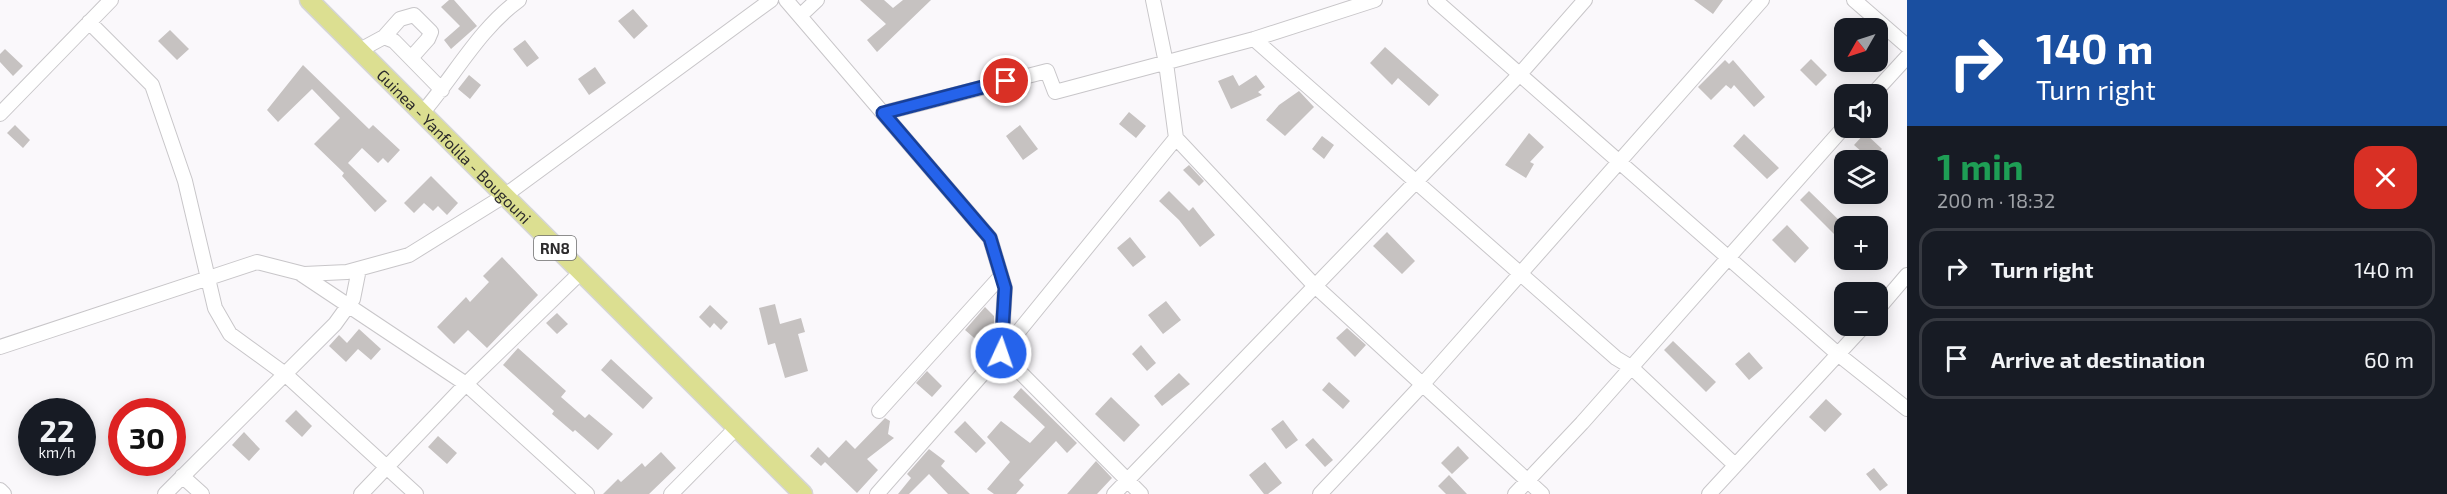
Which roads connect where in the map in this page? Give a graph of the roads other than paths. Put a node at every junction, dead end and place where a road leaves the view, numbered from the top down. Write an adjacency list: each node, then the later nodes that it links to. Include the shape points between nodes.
1 (111, 0): 14 (street)
2 (309, 0): 18 (main road, Guinea - Yanfolila - Bougouni / RN8)
3 (519, 0): 24 (street, via 485,32)
4 (771, 0): 32 (street)
5 (786, 0): 13 (street)
6 (817, 0): 13 (street)
7 (1152, 0): 21 (street)
8 (1375, 0): 16 (street)
9 (1435, 0): 22 (street)
10 (1585, 0): 22 (street)
11 (1762, 0): 30 (street)
12 (1854, 0): 17 (street)
13 (800, 16): 26 (street)
14 (89, 22): 27 (street); 40 (street, via 152,85 185,181)
15 (384, 37): 18 (street); 20 (street, via 394,40); 20 (street, via 400,19 414,15 430,32)
16 (1254, 39): 21 (street); 31 (street)
17 (1907, 46)
18 (360, 50): 25 (main road, Guinea - Yanfolila - Bougouni / RN8)
19 (1907, 57): 23 (street)
20 (411, 58): 24 (street)
21 (1166, 63): 26 (street, via 1054,92 1047,71); 28 (street)
22 (1520, 74): 30 (street); 31 (street)
23 (1883, 84)
24 (442, 90): 25 (street)
25 (423, 112): 32 (main road, Guinea - Yanfolila - Bougouni / RN8)
26 (883, 113): 39 (street, via 990,238)
27 (0, 114)
28 (1176, 138): 41 (street); 46 (street)
29 (1834, 138): 33 (street)
30 (1618, 162): 33 (street); 37 (street)
31 (1416, 182): 37 (street); 41 (street)
32 (504, 196): 34 (street, via 409,255); 36 (main road, Guinea - Yanfolila - Bougouni / RN8)
33 (1727, 257): 47 (street); 48 (street)
34 (359, 269): 35 (street); 43 (street)
35 (299, 273): 40 (street, via 257,262); 43 (street)
36 (580, 273): 50 (street); 54 (main road, Guinea - Yanfolila - Bougouni / RN8)
37 (1521, 275): 48 (street); 51 (street)
38 (1907, 275): 42 (street)
39 (1001, 276): 46 (street, via 1005,288); 53 (street)
40 (208, 278): 45 (street); 49 (street, via 216,308 230,334)
41 (1314, 285): 51 (street); 59 (street)
42 (1888, 297)
43 (348, 306): 49 (street); 50 (street)
44 (1855, 336): 47 (street)
45 (0, 347)
46 (1001, 353): 59 (street); 70 (street)
47 (1839, 355): 52 (street); 55 (street)
48 (1631, 367): 55 (street); 60 (street)
49 (285, 374): 56 (street); 57 (street)
50 (466, 384): 56 (street); 68 (street)
51 (1422, 386): 60 (street); 73 (street)
52 (1907, 410)
53 (879, 411)
54 (737, 428): 62 (main road, Guinea - Yanfolila - Bougouni / RN8); 69 (street)
55 (1735, 465): 76 (street)
56 (387, 466): 66 (street); 67 (street)
57 (186, 472)
58 (182, 476): 64 (street); 65 (street)
59 (1126, 480): 71 (street); 72 (street)
60 (1528, 480): 74 (street); 75 (street)
61 (0, 490): 63 (street)
62 (801, 493)
63 (4, 494)
64 (165, 494)
65 (202, 494)
66 (361, 494)
67 (416, 494)
68 (587, 494)
69 (671, 494)
70 (877, 494)
71 (1114, 494)
72 (1141, 494)
73 (1320, 494)
74 (1515, 494)
75 (1542, 494)
76 (1709, 494)

